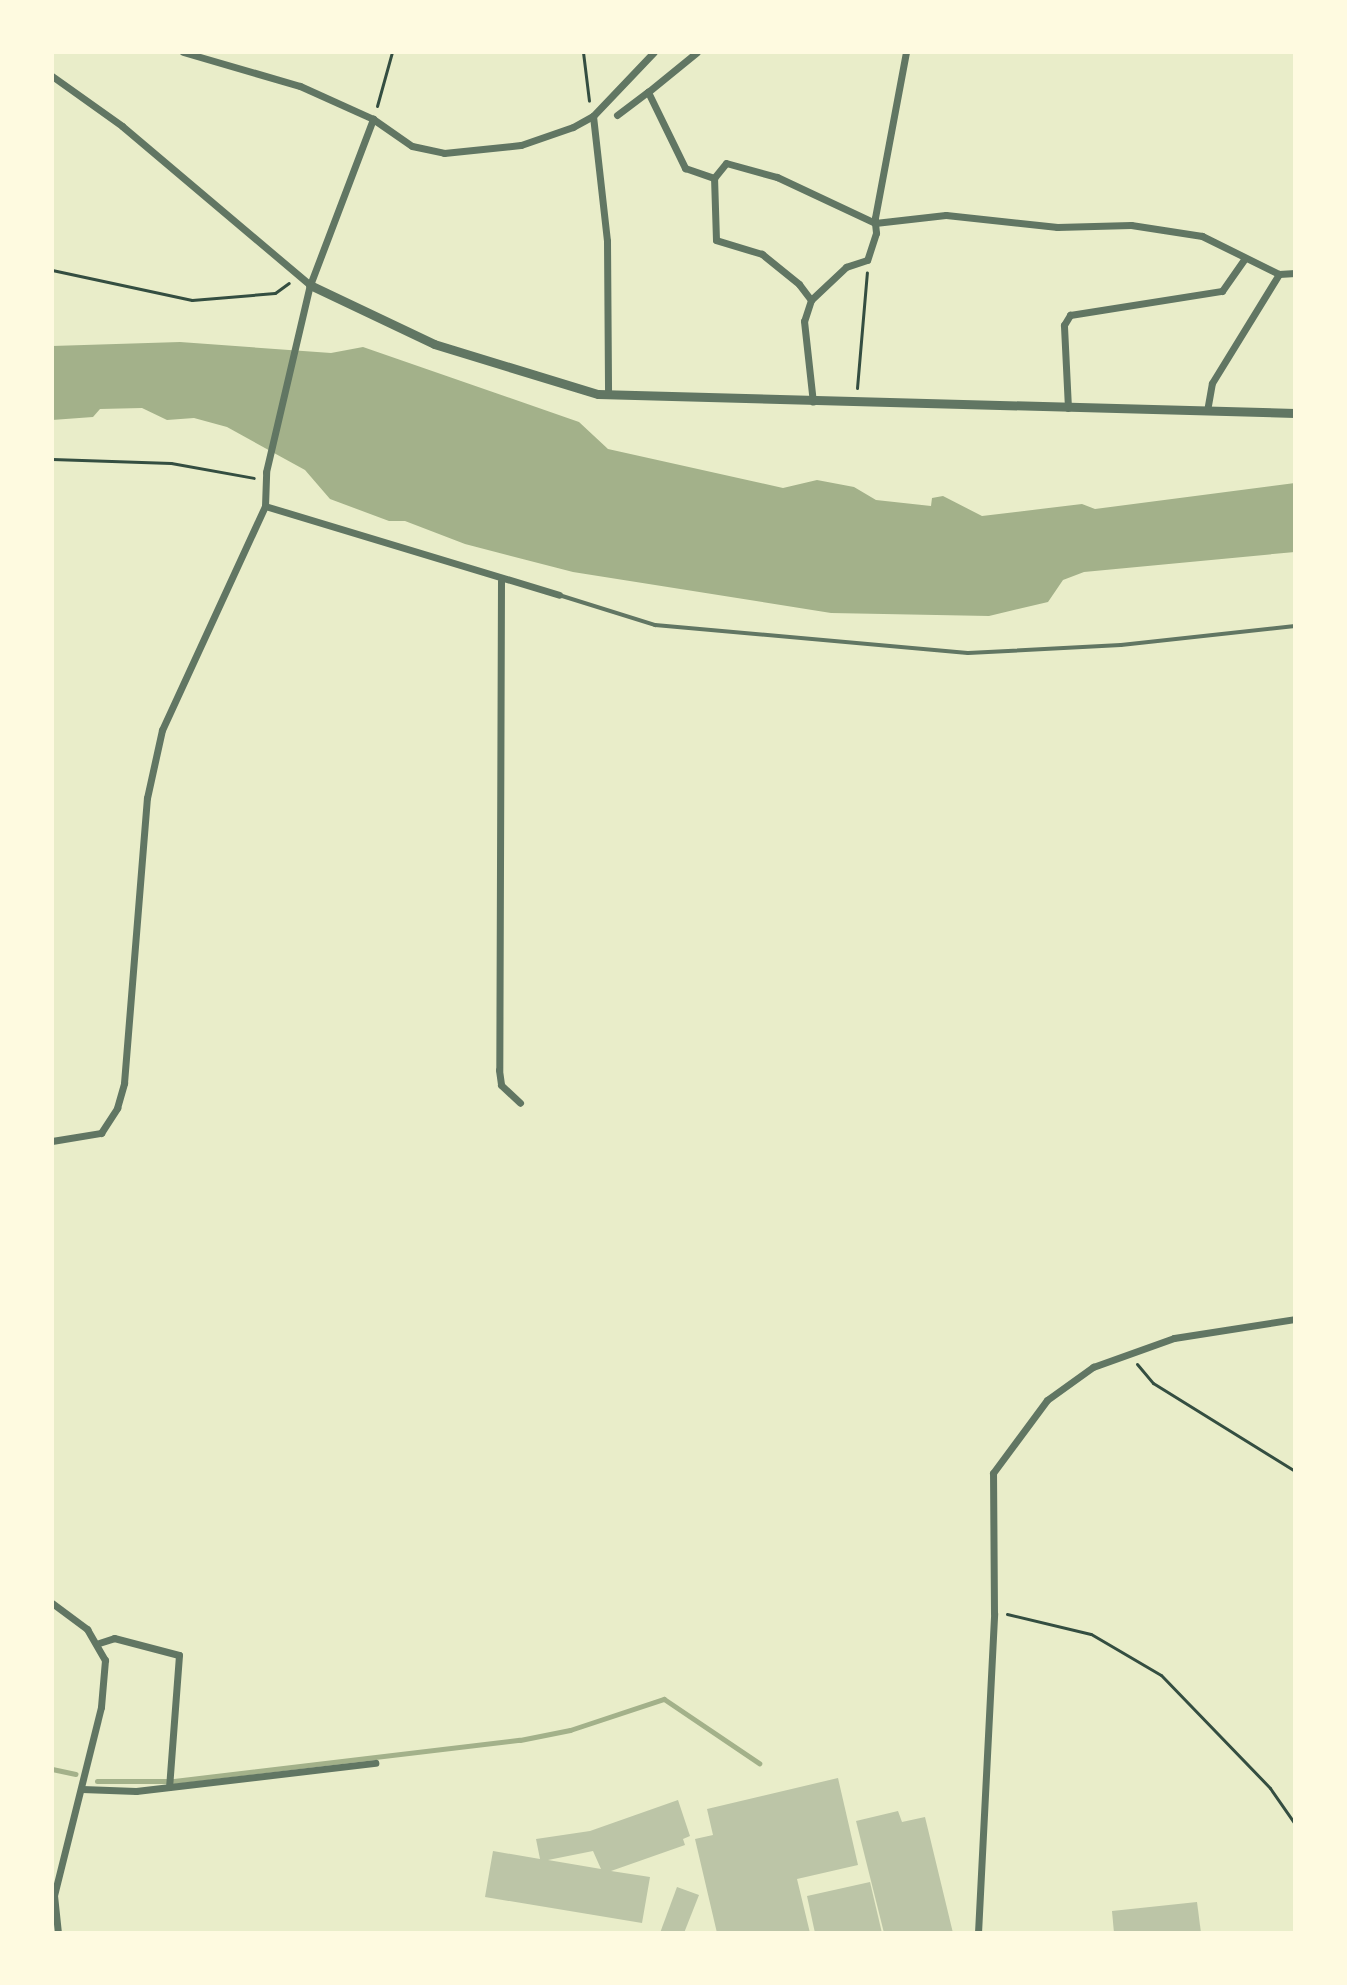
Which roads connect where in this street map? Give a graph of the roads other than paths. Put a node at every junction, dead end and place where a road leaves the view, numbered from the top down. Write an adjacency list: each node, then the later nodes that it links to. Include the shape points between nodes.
1 (183, 52): 9 (street, via 300,86)
2 (654, 52): 8 (street)
3 (697, 52): 6 (street)
4 (906, 52): 11 (street)
5 (52, 76): 15 (street, via 122,126)
6 (648, 92): 7 (street); 10 (street, via 685,168)
7 (617, 115)
8 (593, 116): 9 (street, via 521,145 444,153 412,146); 17 (street, via 607,241)
9 (373, 119): 15 (street)
10 (714, 178): 11 (street, via 726,163 777,177); 16 (street, via 716,240 762,254)
11 (875, 223): 12 (street, via 946,215 1057,227 1131,225 1202,236); 16 (street, via 867,260 846,267)
12 (1244, 260): 14 (street); 19 (street, via 1222,291 1070,315 1064,325)
13 (1295, 273): 14 (street)
14 (1279, 274): 20 (street, via 1212,383)
15 (310, 285): 17 (street, via 434,344 560,386); 22 (street, via 266,476)
16 (811, 300): 18 (street, via 804,321)
17 (608, 395): 18 (street)
18 (813, 402): 19 (street)
19 (1068, 408): 20 (street)
20 (1207, 411): 21 (street)
21 (1295, 413)
22 (265, 506): 23 (street); 27 (street, via 162,730 147,798 124,1083 117,1108 101,1133)
23 (501, 581): 24 (street); 26 (street, via 499,1070 501,1085)
24 (559, 595): 25 (lane, via 655,625 968,653 1121,645)
25 (1295, 626)
26 (520, 1103)
27 (52, 1141)
28 (1295, 1319): 35 (street, via 1133,1349 1093,1367 1047,1400 993,1473 994,1613)
29 (52, 1603): 30 (street)
30 (99, 1643): 32 (street, via 114,1638 179,1655); 33 (street, via 105,1660 101,1707)
31 (375, 1763): 32 (street)
32 (169, 1782): 33 (street)
33 (82, 1789): 34 (street, via 54,1895)
34 (58, 1933)
35 (978, 1933)

